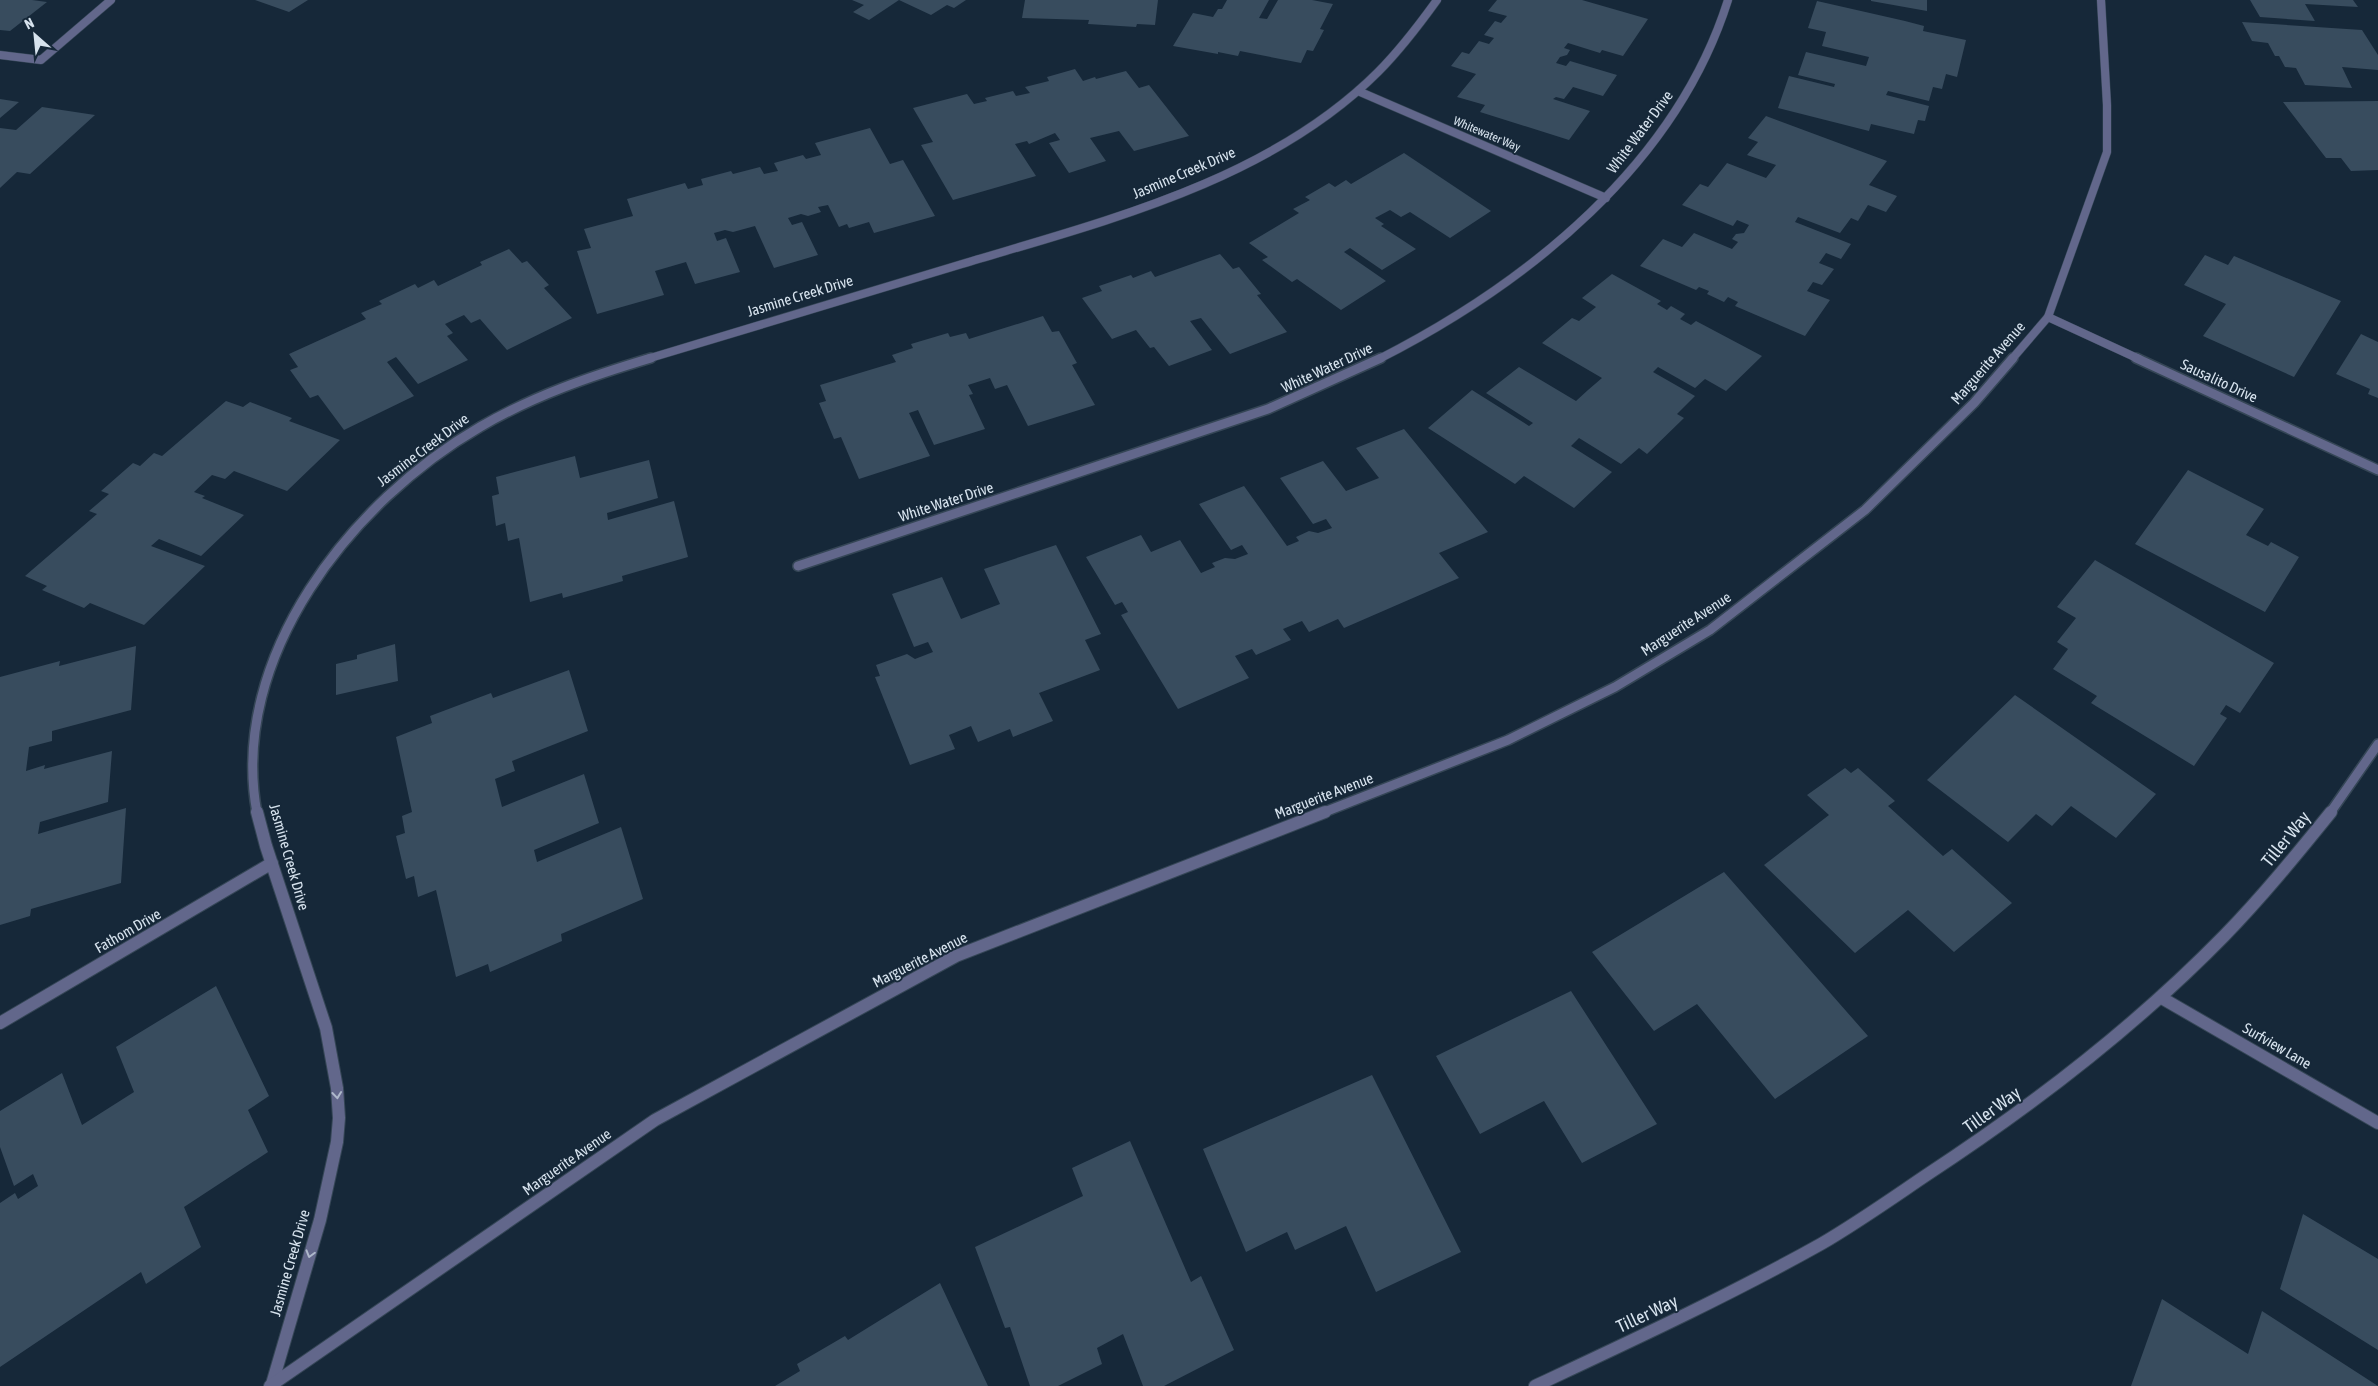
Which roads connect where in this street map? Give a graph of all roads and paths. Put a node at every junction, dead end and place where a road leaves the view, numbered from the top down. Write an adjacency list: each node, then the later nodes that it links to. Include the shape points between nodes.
1 (111, 0): 5 (street, via 41,60)
2 (1437, 0): 6 (street, Jasmine Creek Drive, via 1400,51)
3 (1728, 0): 7 (street, White Water Drive, via 1712,43 1682,100 1641,158)
4 (2101, 0): 8 (street, Marguerite Avenue, via 2107,105 2106,152)
5 (0, 55)
6 (1358, 91): 7 (street, Whitewater Way); 12 (street, Jasmine Creek Drive, via 1313,125 1260,157 1169,199 591,376 535,398 464,436 398,485 355,527 307,590 279,642 260,697 253,753 256,809)
7 (1606, 198): 10 (street, White Water Drive, via 1545,255 1468,311 1424,337 1323,387 1268,409)
8 (2048, 317): 9 (street, Sausalito Drive); 16 (street, Marguerite Avenue, via 1974,403 1865,510 1702,635 1615,687 1508,740 956,956 655,1120)
9 (2378, 470)
10 (798, 566)
11 (2378, 744): 13 (street, Tiller Way, via 2308,842 2239,920)
12 (272, 864): 14 (street, Fathom Drive); 16 (street, Jasmine Creek Drive, one-way to 16, via 332,1046 340,1121 325,1204)
13 (2160, 997): 15 (street, Surfview Lane); 17 (street, Tiller Way, via 2028,1105 1949,1162 1822,1243 1681,1318)
14 (0, 1024)
15 (2378, 1123)
16 (271, 1385)
17 (1535, 1386)

